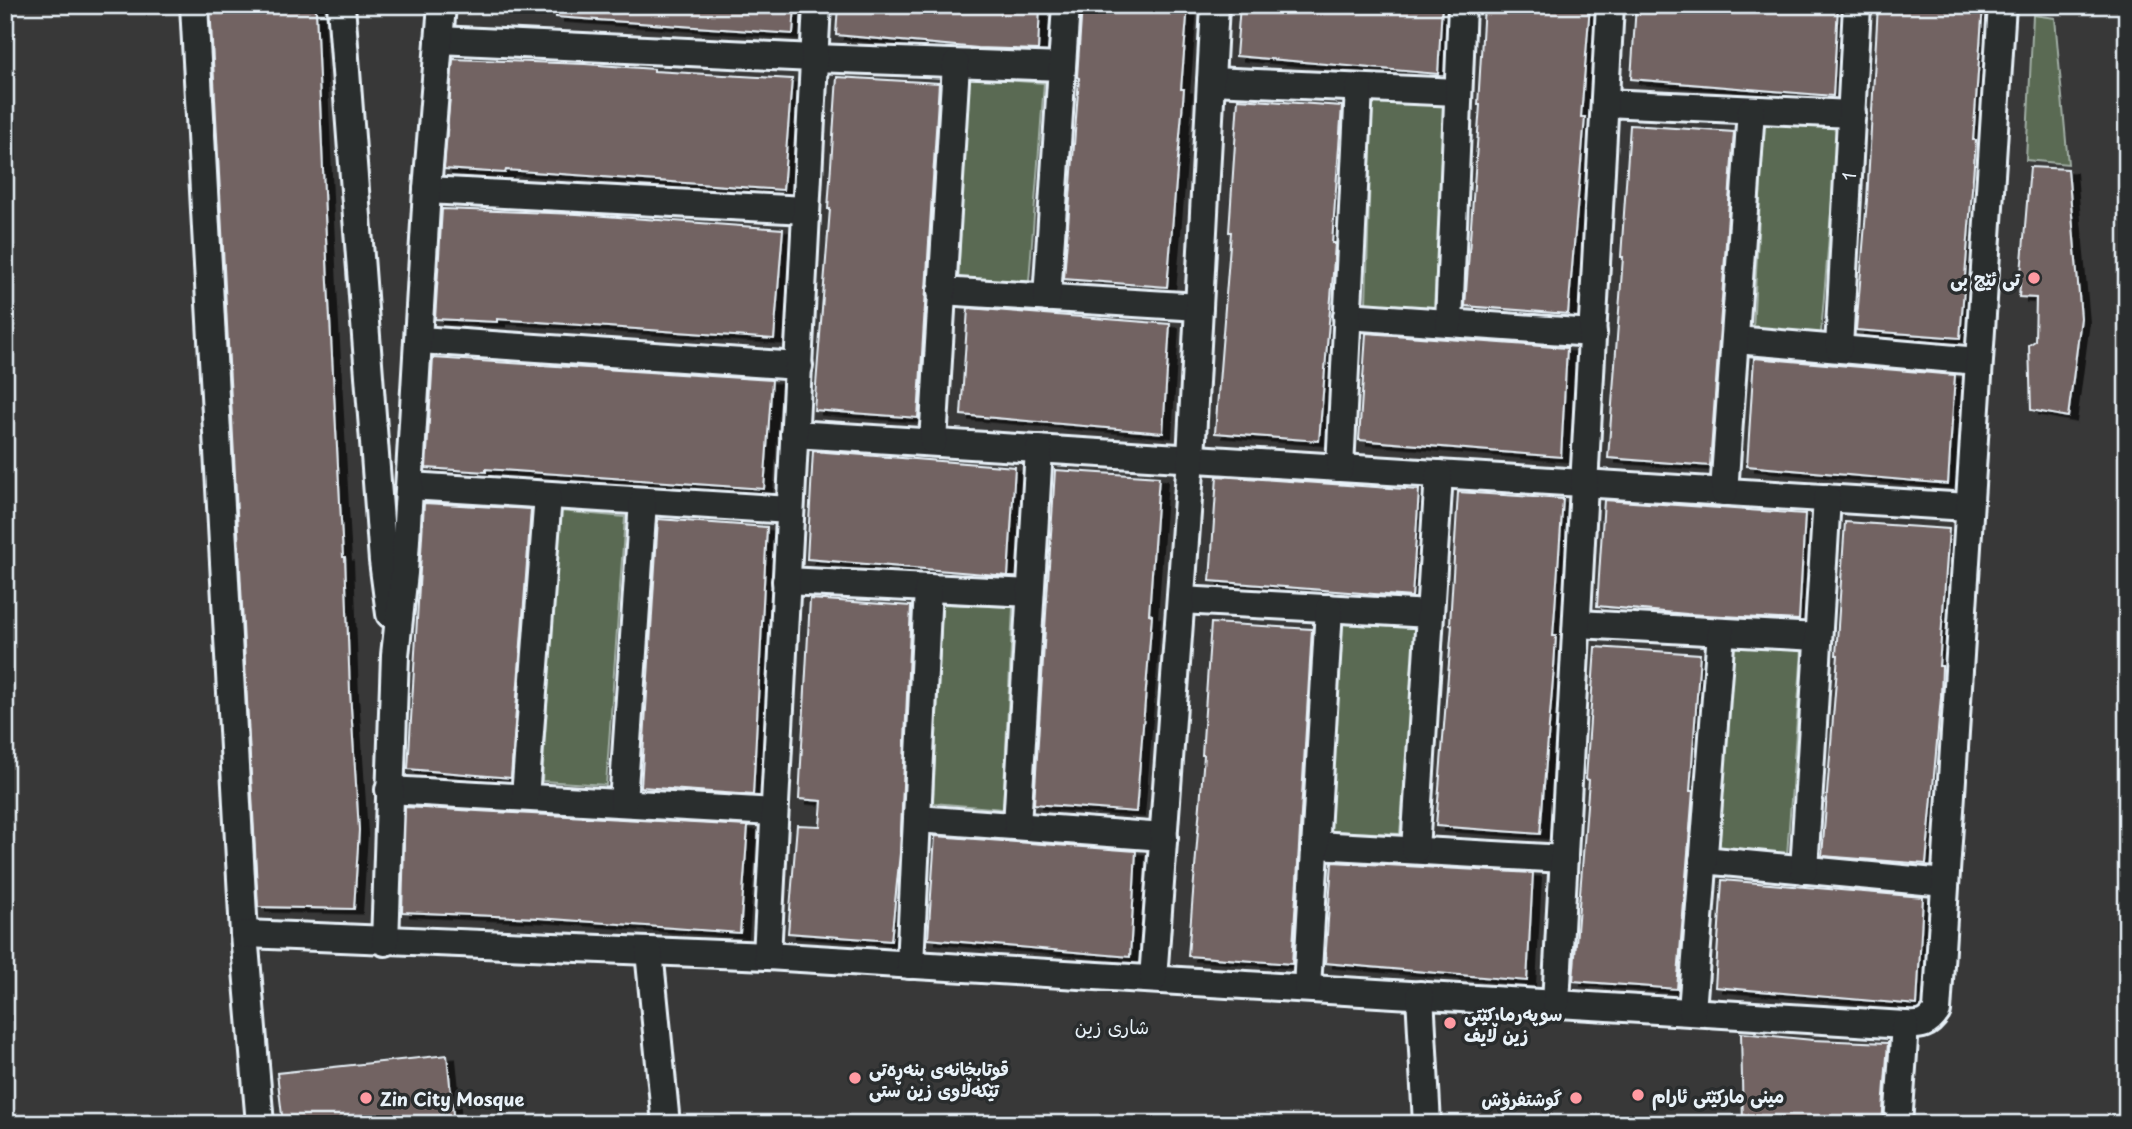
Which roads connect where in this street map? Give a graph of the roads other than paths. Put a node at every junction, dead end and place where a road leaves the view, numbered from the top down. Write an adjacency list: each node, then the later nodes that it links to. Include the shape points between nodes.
1 (194, 5): 71 (street)
2 (341, 5): 57 (street, via 383,561)
3 (442, 5): 11 (street)
4 (817, 5): 12 (street)
5 (1066, 5): 14 (street)
6 (1215, 5): 15 (street)
7 (1462, 5): 17 (street)
8 (1610, 5): 18 (street)
9 (1857, 5): 20 (street, 1)
10 (2002, 5): 32 (street)
11 (439, 40): 12 (street); 21 (street)
12 (814, 58): 13 (street); 22 (street)
13 (956, 64): 14 (street); 23 (street)
14 (1062, 67): 24 (street)
15 (1211, 81): 16 (street); 25 (street)
16 (1359, 88): 17 (street); 26 (street)
17 (1458, 92): 27 (street)
18 (1605, 103): 19 (street); 28 (street)
19 (1751, 110): 20 (street); 30 (street)
20 (1852, 114): 31 (street, 1)
21 (428, 190): 22 (street); 29 (street)
22 (806, 210): 33 (street)
23 (941, 291): 24 (street); 35 (street)
24 (1047, 298): 25 (street)
25 (1199, 307): 37 (street)
26 (1347, 316): 27 (street); 38 (street)
27 (1449, 323): 28 (street)
28 (1593, 333): 40 (street)
29 (420, 340): 33 (street); 41 (street)
30 (1736, 340): 31 (street); 42 (street)
31 (1839, 348): 32 (street)
32 (1978, 361): 46 (street)
33 (799, 366): 34 (street)
34 (794, 433): 35 (street); 47 (street)
35 (933, 442): 36 (street)
36 (1039, 449): 37 (street); 50 (street)
37 (1191, 458): 38 (street); 51 (street)
38 (1340, 468): 39 (street)
39 (1439, 474): 40 (street); 53 (street)
40 (1586, 483): 42 (street); 54 (street)
41 (410, 486): 43 (street); 57 (street)
42 (1724, 492): 44 (street)
43 (548, 495): 45 (street); 59 (street)
44 (1827, 498): 46 (street); 56 (street)
45 (643, 501): 47 (street); 60 (street)
46 (1968, 507): 70 (street)
47 (790, 510): 48 (street)
48 (786, 581): 49 (street); 61 (street)
49 (928, 588): 50 (street); 62 (street)
50 (1030, 593): 63 (street)
51 (1181, 600): 52 (street); 64 (street)
52 (1329, 608): 53 (street); 65 (street)
53 (1430, 614): 66 (street)
54 (1578, 624): 55 (street); 67 (street)
55 (1721, 632): 56 (street); 68 (street)
56 (1818, 637): 69 (street)
57 (395, 654): 58 (street)
58 (389, 790): 59 (street); 72 (street)
59 (525, 797): 60 (street)
60 (623, 803): 61 (street)
61 (774, 812): 74 (street)
62 (917, 819): 63 (street); 75 (street)
63 (1017, 827): 64 (street)
64 (1164, 837): 76 (street)
65 (1316, 845): 66 (street); 77 (street)
66 (1415, 850): 67 (street)
67 (1564, 859): 79 (street)
68 (1703, 860): 69 (street); 80 (street)
69 (1804, 870): 70 (street)
70 (1945, 883): 81 (street, via 1937,1011 1921,1026)
71 (244, 934): 72 (street); 82 (street)
72 (385, 942): 73 (street)
73 (649, 951): 74 (street); 83 (street)
74 (767, 956): 75 (street)
75 (910, 965): 76 (street)
76 (1153, 979): 77 (street)
77 (1307, 988): 78 (street)
78 (1420, 995): 79 (street); 84 (street)
79 (1556, 1003): 80 (street)
80 (1692, 1011): 81 (street)
81 (1905, 1025): 85 (street)
82 (260, 1124)
83 (666, 1124)
84 (1427, 1124)
85 (1898, 1124)

